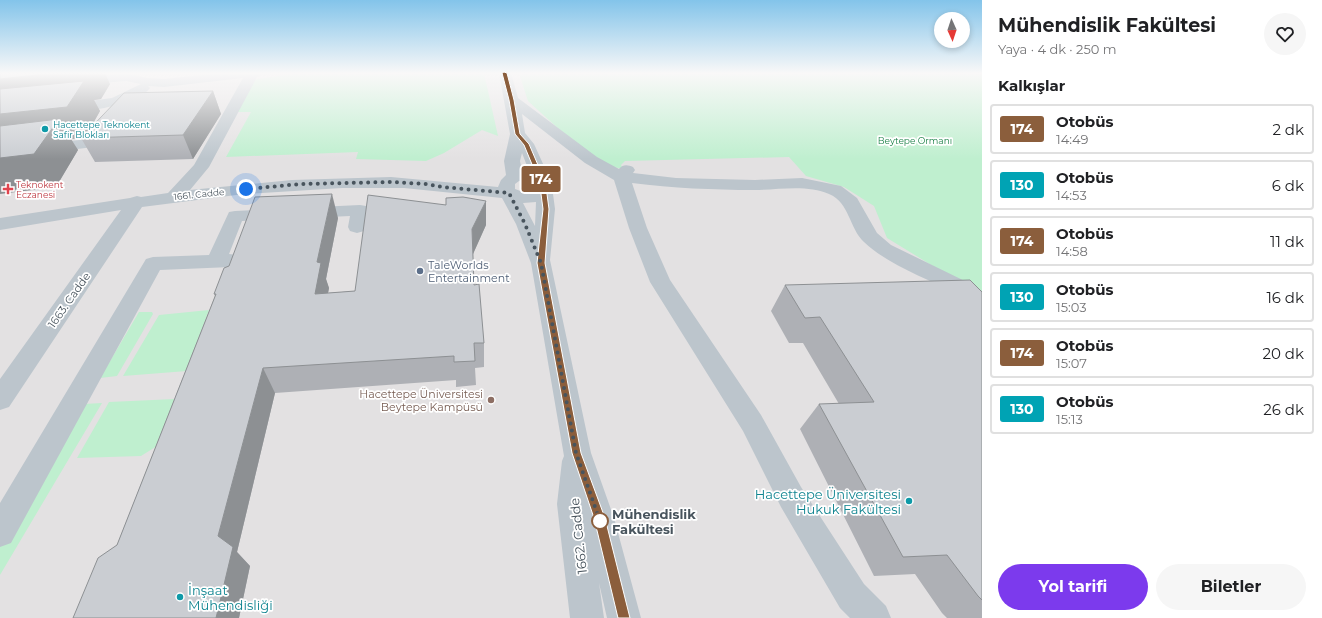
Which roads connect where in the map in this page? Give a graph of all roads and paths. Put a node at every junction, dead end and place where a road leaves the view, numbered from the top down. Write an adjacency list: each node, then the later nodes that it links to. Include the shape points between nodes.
1 (114, 102): 5 (street)
2 (238, 102): 12 (street, via 201,167)
3 (512, 102): 6 (street, 1662. Cadde)
4 (514, 102): 9 (street, via 591,160)
5 (53, 110)
6 (518, 134): 10 (street, 1662. Cadde, via 512,161); 11 (street, 1662. Cadde, via 526,144)
7 (88, 144): 8 (street)
8 (0, 154)
9 (625, 174): 17 (street, via 676,183 802,183 835,190 851,202 869,237 884,249); 23 (street, via 638,228 660,282 752,423 791,497 852,596)
10 (512, 183): 11 (street, 1661. Cadde, via 513,196 526,199 533,198); 12 (street, 1661. Cadde, via 442,187 392,182 301,184); 16 (street, 1662. Cadde)
11 (542, 186): 16 (street, 1662. Cadde, via 546,209)
12 (175, 196): 13 (street, 1661. Cadde)
13 (137, 201): 14 (street, 1661. Cadde); 18 (street, 1663. Cadde)
14 (0, 224)
15 (357, 228): 20 (street, via 360,210 234,216 224,260 153,264)
16 (541, 263): 19 (street, 1662. Cadde)
17 (982, 302)
18 (0, 399)
19 (576, 453): 21 (street, 1662. Cadde, via 572,504); 22 (street, 1662. Cadde, via 599,518)
20 (0, 532)
21 (587, 618)
22 (624, 618)
23 (874, 618)

